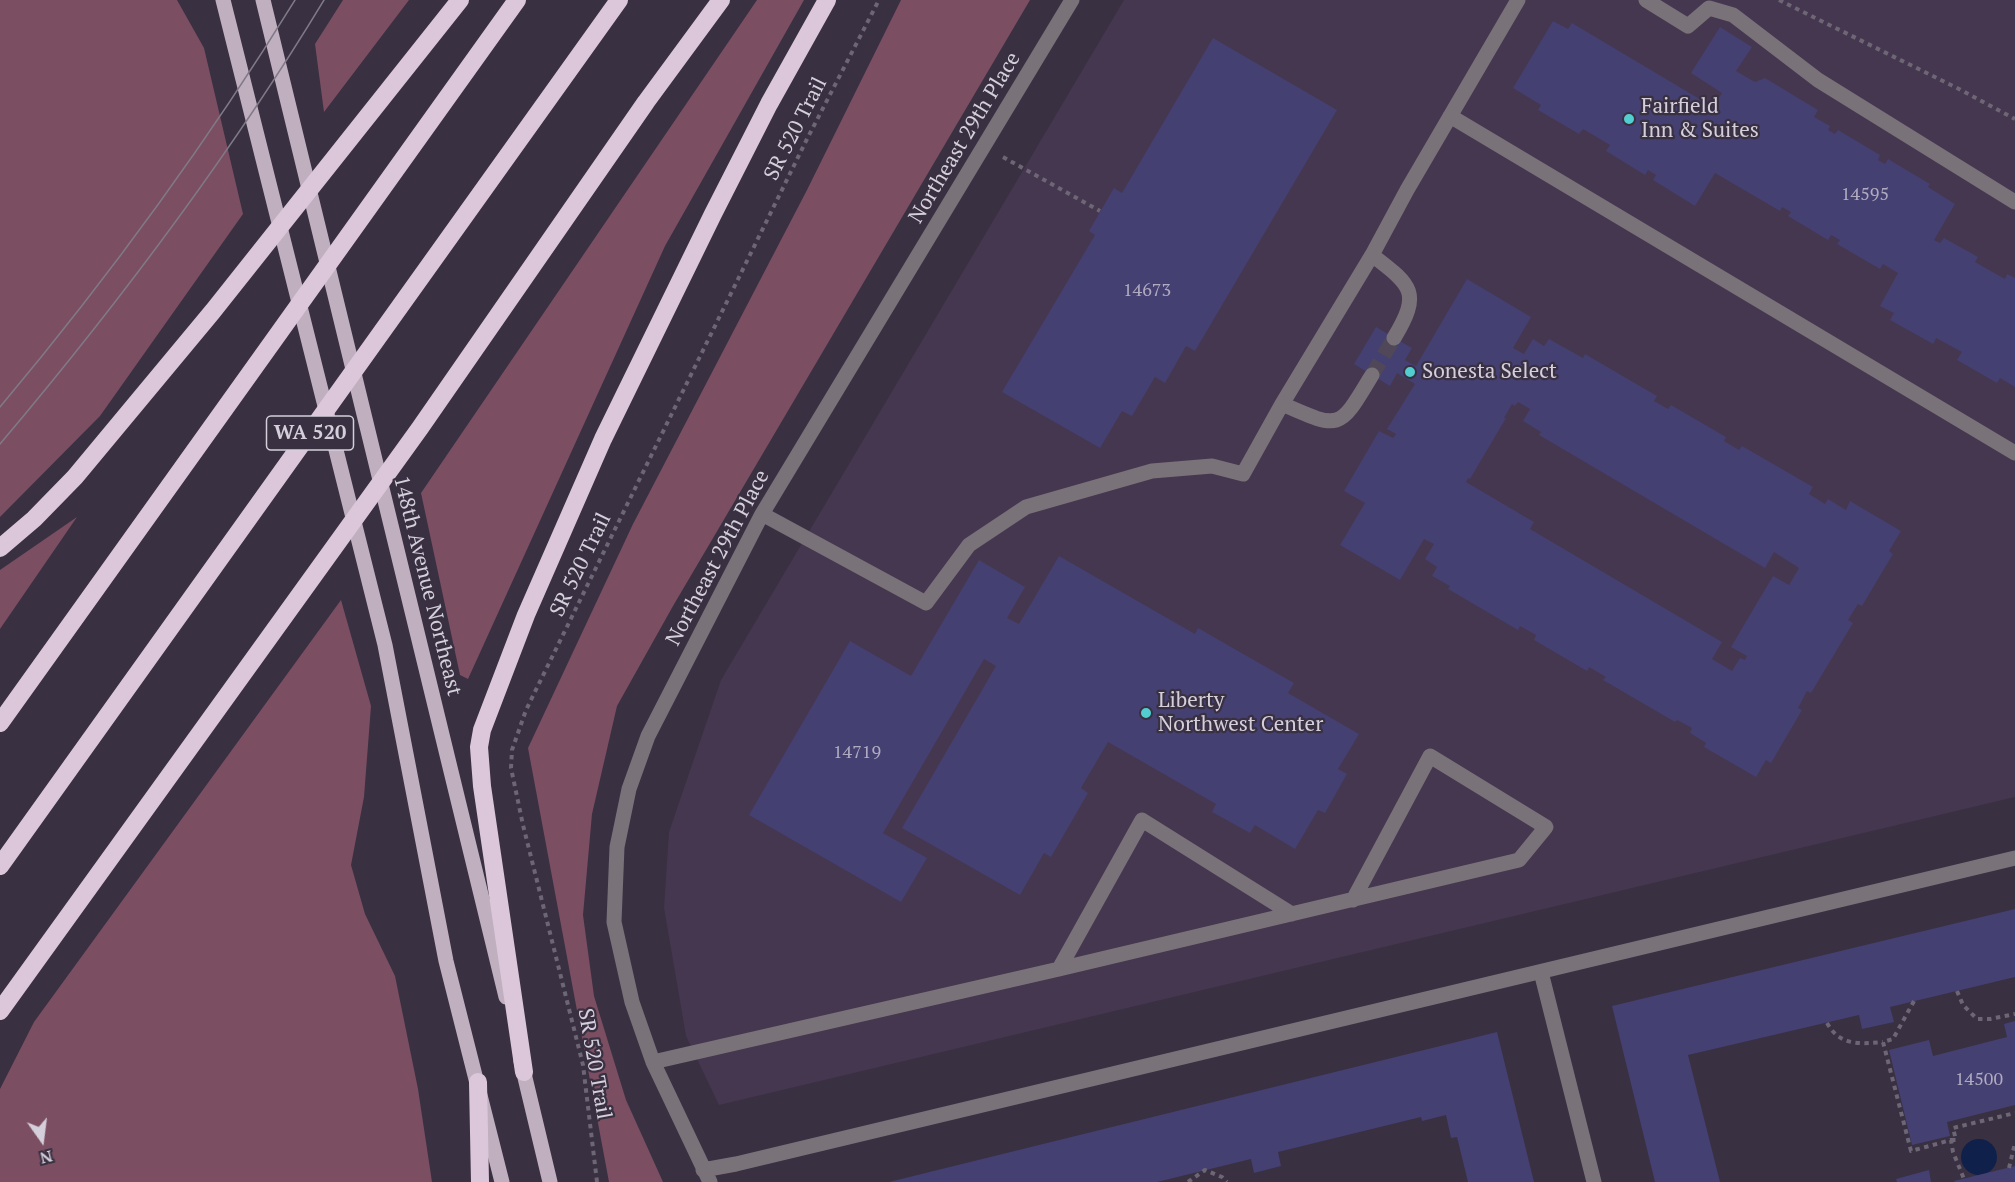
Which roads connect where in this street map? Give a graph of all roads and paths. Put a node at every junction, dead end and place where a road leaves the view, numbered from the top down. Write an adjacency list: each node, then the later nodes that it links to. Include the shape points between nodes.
1 (223, 0): 40 (main road, via 370,585 397,701 446,961)
2 (263, 0): 39 (main road, 148th Avenue Northeast)
3 (460, 0): 24 (highway, via 75,477)
4 (517, 0): 25 (highway)
5 (620, 0): 27 (highway, WA 520)
6 (721, 0): 34 (highway, via 420,428)
7 (827, 0): 39 (highway, via 769,104 603,439 526,615 482,730 482,786)
8 (879, 0): 50 (path, SR 520 Trail, via 526,710 512,750 511,768 523,825 583,1065)
9 (1072, 0): 15 (street, Northeast 29th Place)
10 (1518, 0): 13 (street)
11 (1646, 0): 16 (street, via 1688,26 1709,8 1733,15 1818,80)
12 (1779, 0): 14 (path)
13 (1450, 116): 18 (street); 22 (street)
14 (2015, 119)
15 (984, 146): 17 (path); 23 (street, Northeast 29th Place)
16 (2015, 202)
17 (1100, 211)
18 (1372, 255): 19 (street, via 1398,275 1410,292 1408,312); 21 (street)
19 (1394, 338)
20 (1372, 375): 21 (street, via 1342,419 1329,422)
21 (1282, 404): 23 (street, via 1243,474 1212,466 1152,471 1026,507 969,545 926,603)
22 (2015, 453)
23 (762, 514): 38 (street, Northeast 29th Place, via 648,736 629,789 617,847 614,922 632,1002)
24 (0, 548)
25 (0, 723)
26 (2015, 858): 31 (street)
27 (0, 866)
28 (1353, 900): 28 (street, via 1430,756 1546,827 1519,860); 29 (street)
29 (1292, 914): 30 (street); 30 (street, via 1143,820)
30 (1059, 969): 38 (street)
31 (1541, 972): 45 (street, via 736,1164); 53 (street)
32 (1957, 991): 35 (path, via 1977,1019)
33 (1914, 1001): 37 (path, via 1893,1039)
34 (0, 1011)
35 (2015, 1014)
36 (1827, 1023): 37 (path, via 1838,1037 1848,1041)
37 (1883, 1042): 42 (path, via 1911,1150)
38 (653, 1062): 45 (street, Northeast 29th Place)
39 (524, 1072): 49 (main road, 148th Avenue Northeast)
40 (478, 1082): 47 (highway); 48 (main road)
41 (2015, 1113): 42 (path, via 1953,1128 1956,1140)
42 (1951, 1140): 46 (path)
43 (2015, 1143): 44 (path)
44 (2009, 1168)
45 (707, 1176)
46 (1964, 1179)
47 (480, 1182)
48 (502, 1182)
49 (550, 1182)
50 (597, 1182)
51 (1188, 1182): 52 (path, via 1205,1170)
52 (1227, 1182)
53 (1594, 1182)

